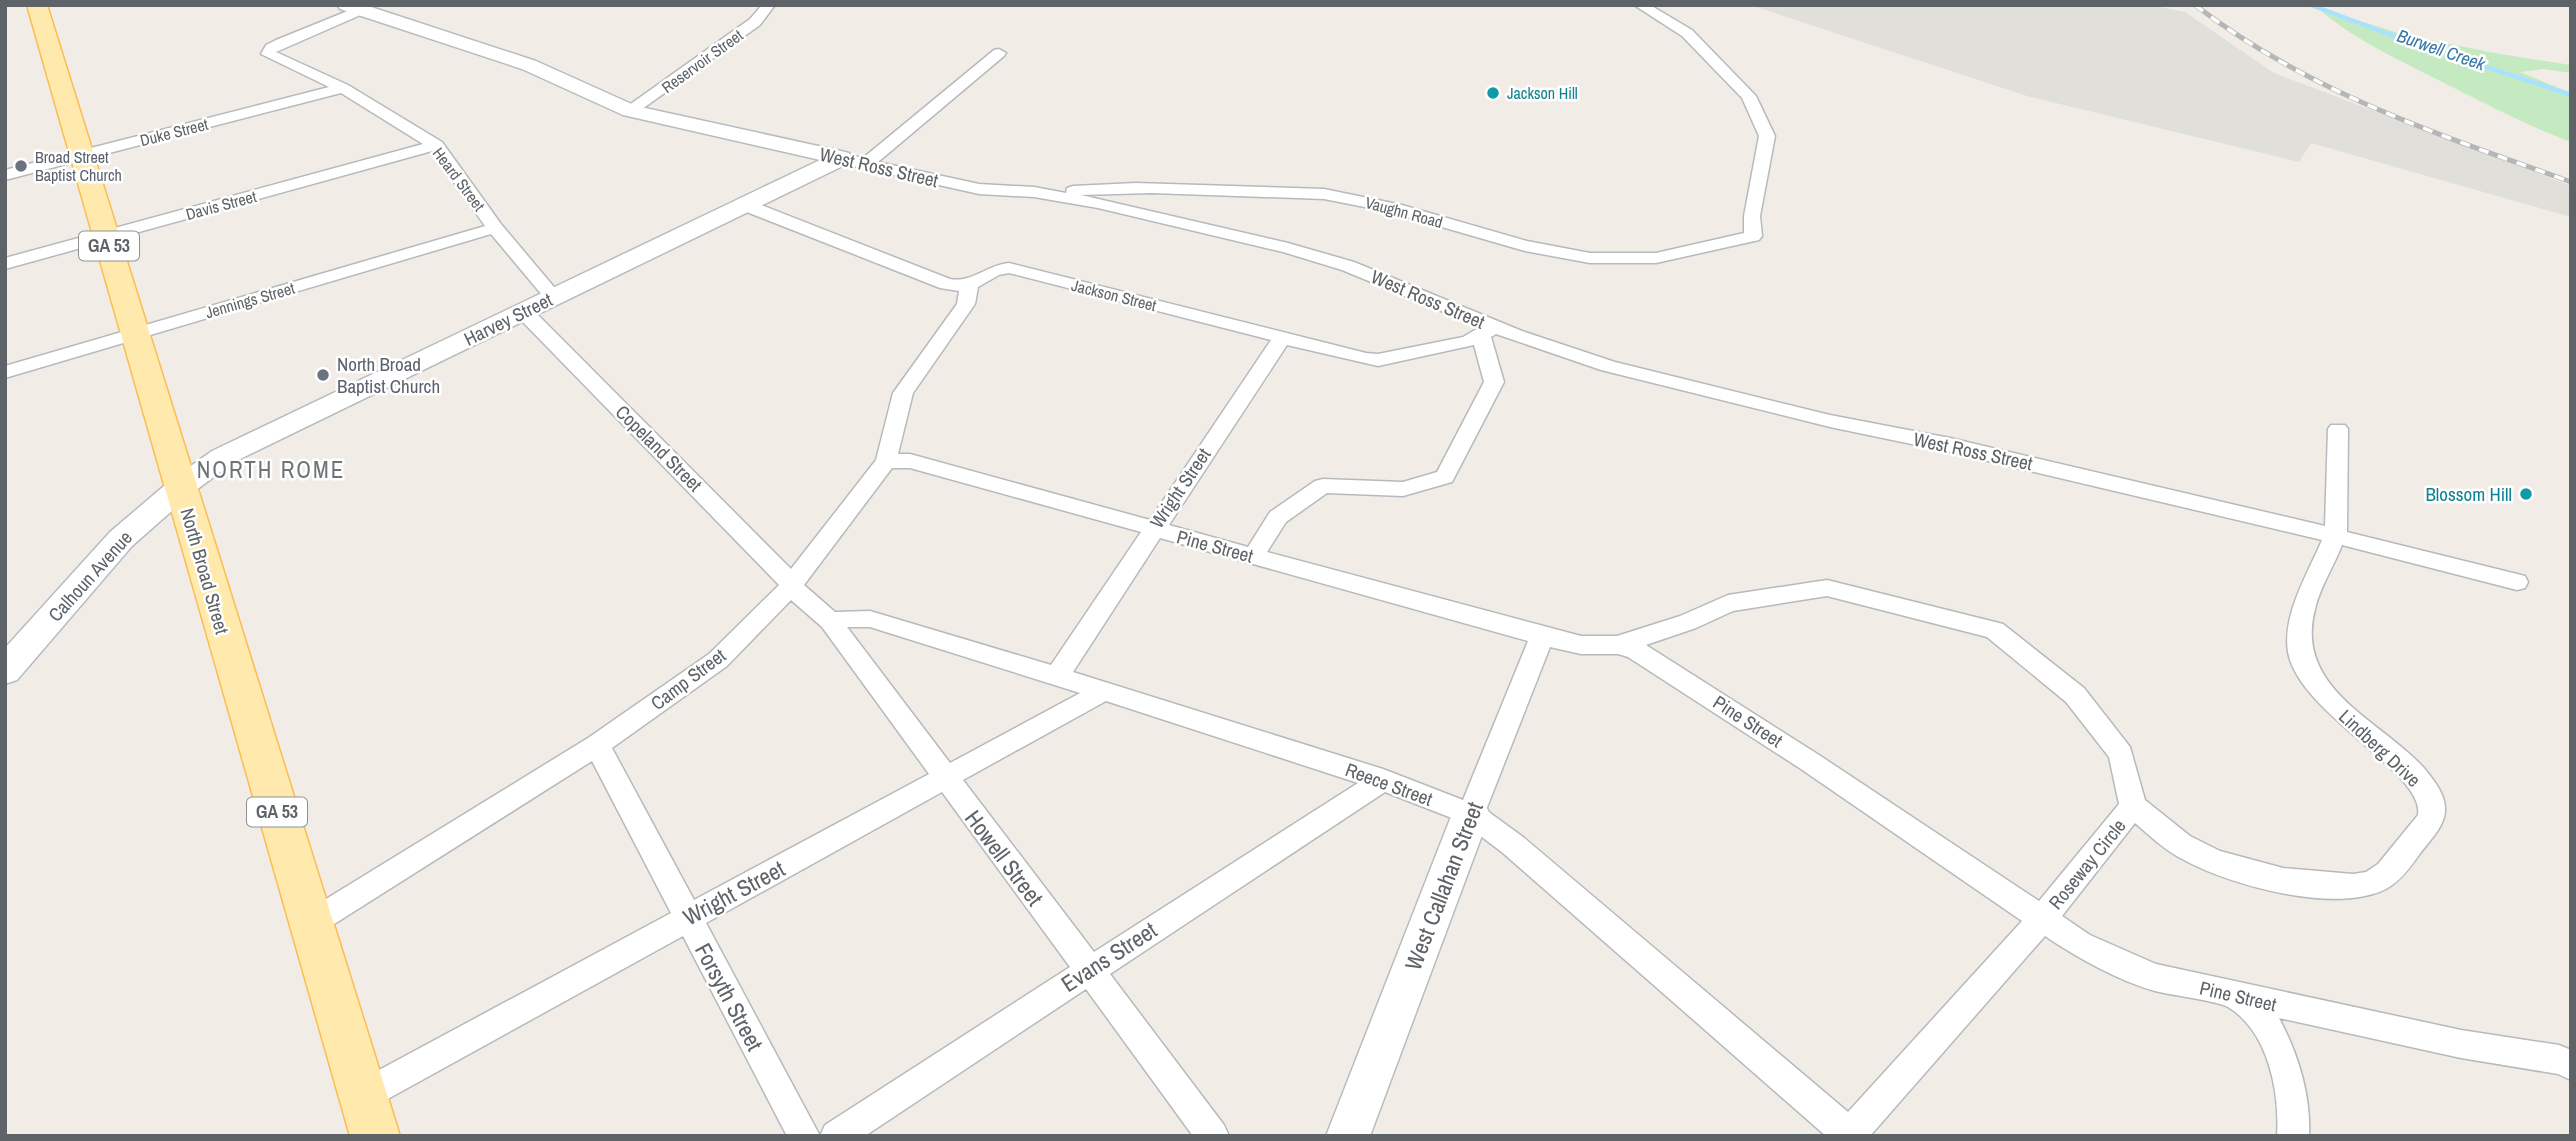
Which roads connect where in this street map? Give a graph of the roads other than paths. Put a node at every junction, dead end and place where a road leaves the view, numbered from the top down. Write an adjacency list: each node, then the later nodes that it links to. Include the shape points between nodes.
1 (37, 5): 9 (main road, North Broad Street / GA 53)
2 (769, 5): 7 (street, Reservoir Street, via 755,22)
3 (1640, 5): 13 (street, Vaughn Road, via 1687,33 1749,96 1767,136 1752,216 1753,236 1693,253 1604,259 1568,255 1363,201 1320,195 1120,187)
4 (353, 8): 6 (street, Heard Street, via 267,52); 7 (street, West Ross Street, via 529,65)
5 (999, 53): 11 (street)
6 (344, 88): 8 (street, Heard Street); 9 (street, Duke Street)
7 (630, 111): 10 (street, West Ross Street)
8 (436, 145): 15 (street, Heard Street); 16 (street, Davis Street)
9 (82, 155): 12 (street, Duke Street); 16 (main road, North Broad Street / GA 53)
10 (841, 158): 11 (street, West Ross Street); 14 (street, Harvey Street)
11 (866, 164): 13 (street, West Ross Street, via 979,189)
12 (5, 175)
13 (1049, 195): 21 (street, West Ross Street, via 1320,256)
14 (745, 205): 18 (street, via 946,284); 19 (street, Harvey Street)
15 (495, 228): 19 (street, Heard Street); 22 (street, Jennings Street)
16 (106, 236): 17 (street, Davis Street); 22 (main road, North Broad Street / GA 53)
17 (5, 264)
18 (968, 286): 23 (street, Jackson Street, via 995,268 1009,268); 26 (street, Camp Street, via 966,304 903,393)
19 (553, 297): 20 (street, Harvey Street)
20 (524, 312): 27 (street, Harvey Street, via 222,457); 32 (street, Copeland Street)
21 (1488, 331): 23 (street, Jackson Street, via 1469,341 1378,360); 29 (street, West Ross Street, via 1723,396); 30 (street, via 1494,382 1445,477 1404,489 1323,486 1278,517)
22 (136, 334): 24 (street, Jennings Street); 27 (main road, North Broad Street / GA 53)
23 (1282, 338): 28 (street, Wright Street)
24 (5, 372)
25 (2338, 429): 29 (street, Lindberg Drive)
26 (886, 461): 28 (street, Pine Street, via 910,461); 32 (street, Camp Street)
27 (181, 487): 36 (street, Calhoun Avenue, via 121,539); 46 (main road, North Broad Street / GA 53)
28 (1152, 529): 30 (street, Pine Street); 37 (street, Wright Street)
29 (2336, 535): 31 (street, West Ross Street); 42 (street, Lindberg Drive, via 2303,609 2300,651 2311,679 2324,695 2417,777 2434,811 2430,823 2386,873 2368,884 2297,883 2228,867 2195,853)
30 (1253, 556): 34 (street, Pine Street)
31 (2517, 582)
32 (791, 586): 33 (street, Howell Street); 39 (street, Camp Street, via 718,660)
33 (830, 621): 37 (street, Reece Street, via 870,619); 40 (street, Howell Street)
34 (1542, 636): 35 (street, Pine Street, via 1581,645); 43 (street, West Callahan Street)
35 (1618, 645): 42 (street, Roseway Circle, via 1728,603 1827,588 1995,630 2075,695 2121,754); 44 (street, Pine Street, via 1656,662)
36 (13, 663)
37 (1057, 676): 38 (street, Reece Street)
38 (1104, 691): 40 (street, Wright Street); 41 (street, Reece Street)
39 (597, 745): 45 (street, Forsyth Street); 46 (street, Camp Street)
40 (945, 779): 45 (street, Wright Street); 47 (street, Howell Street)
41 (1383, 780): 43 (street, Reece Street); 47 (street, Evans Street)
42 (2133, 806): 44 (street, Roseway Circle)
43 (1471, 814): 51 (street, Reece Street); 56 (street, West Callahan Street)
44 (2043, 918): 48 (street, Pine Street, via 2080,944 2124,966); 51 (street, Roseway Circle)
45 (687, 919): 50 (street, Wright Street); 53 (street, Forsyth Street)
46 (310, 924): 50 (main road, North Broad Street / GA 53)
47 (1088, 971): 54 (street, Evans Street); 55 (street, Howell Street)
48 (2234, 996): 49 (street, Pine Street); 57 (street, via 2268,1026 2285,1072)
49 (2571, 1065)
50 (364, 1095): 52 (main road, North Broad Street / GA 53)
51 (1850, 1135)
52 (375, 1136)
53 (804, 1136)
54 (836, 1136)
55 (1213, 1136)
56 (1348, 1136)
57 (2292, 1136)

